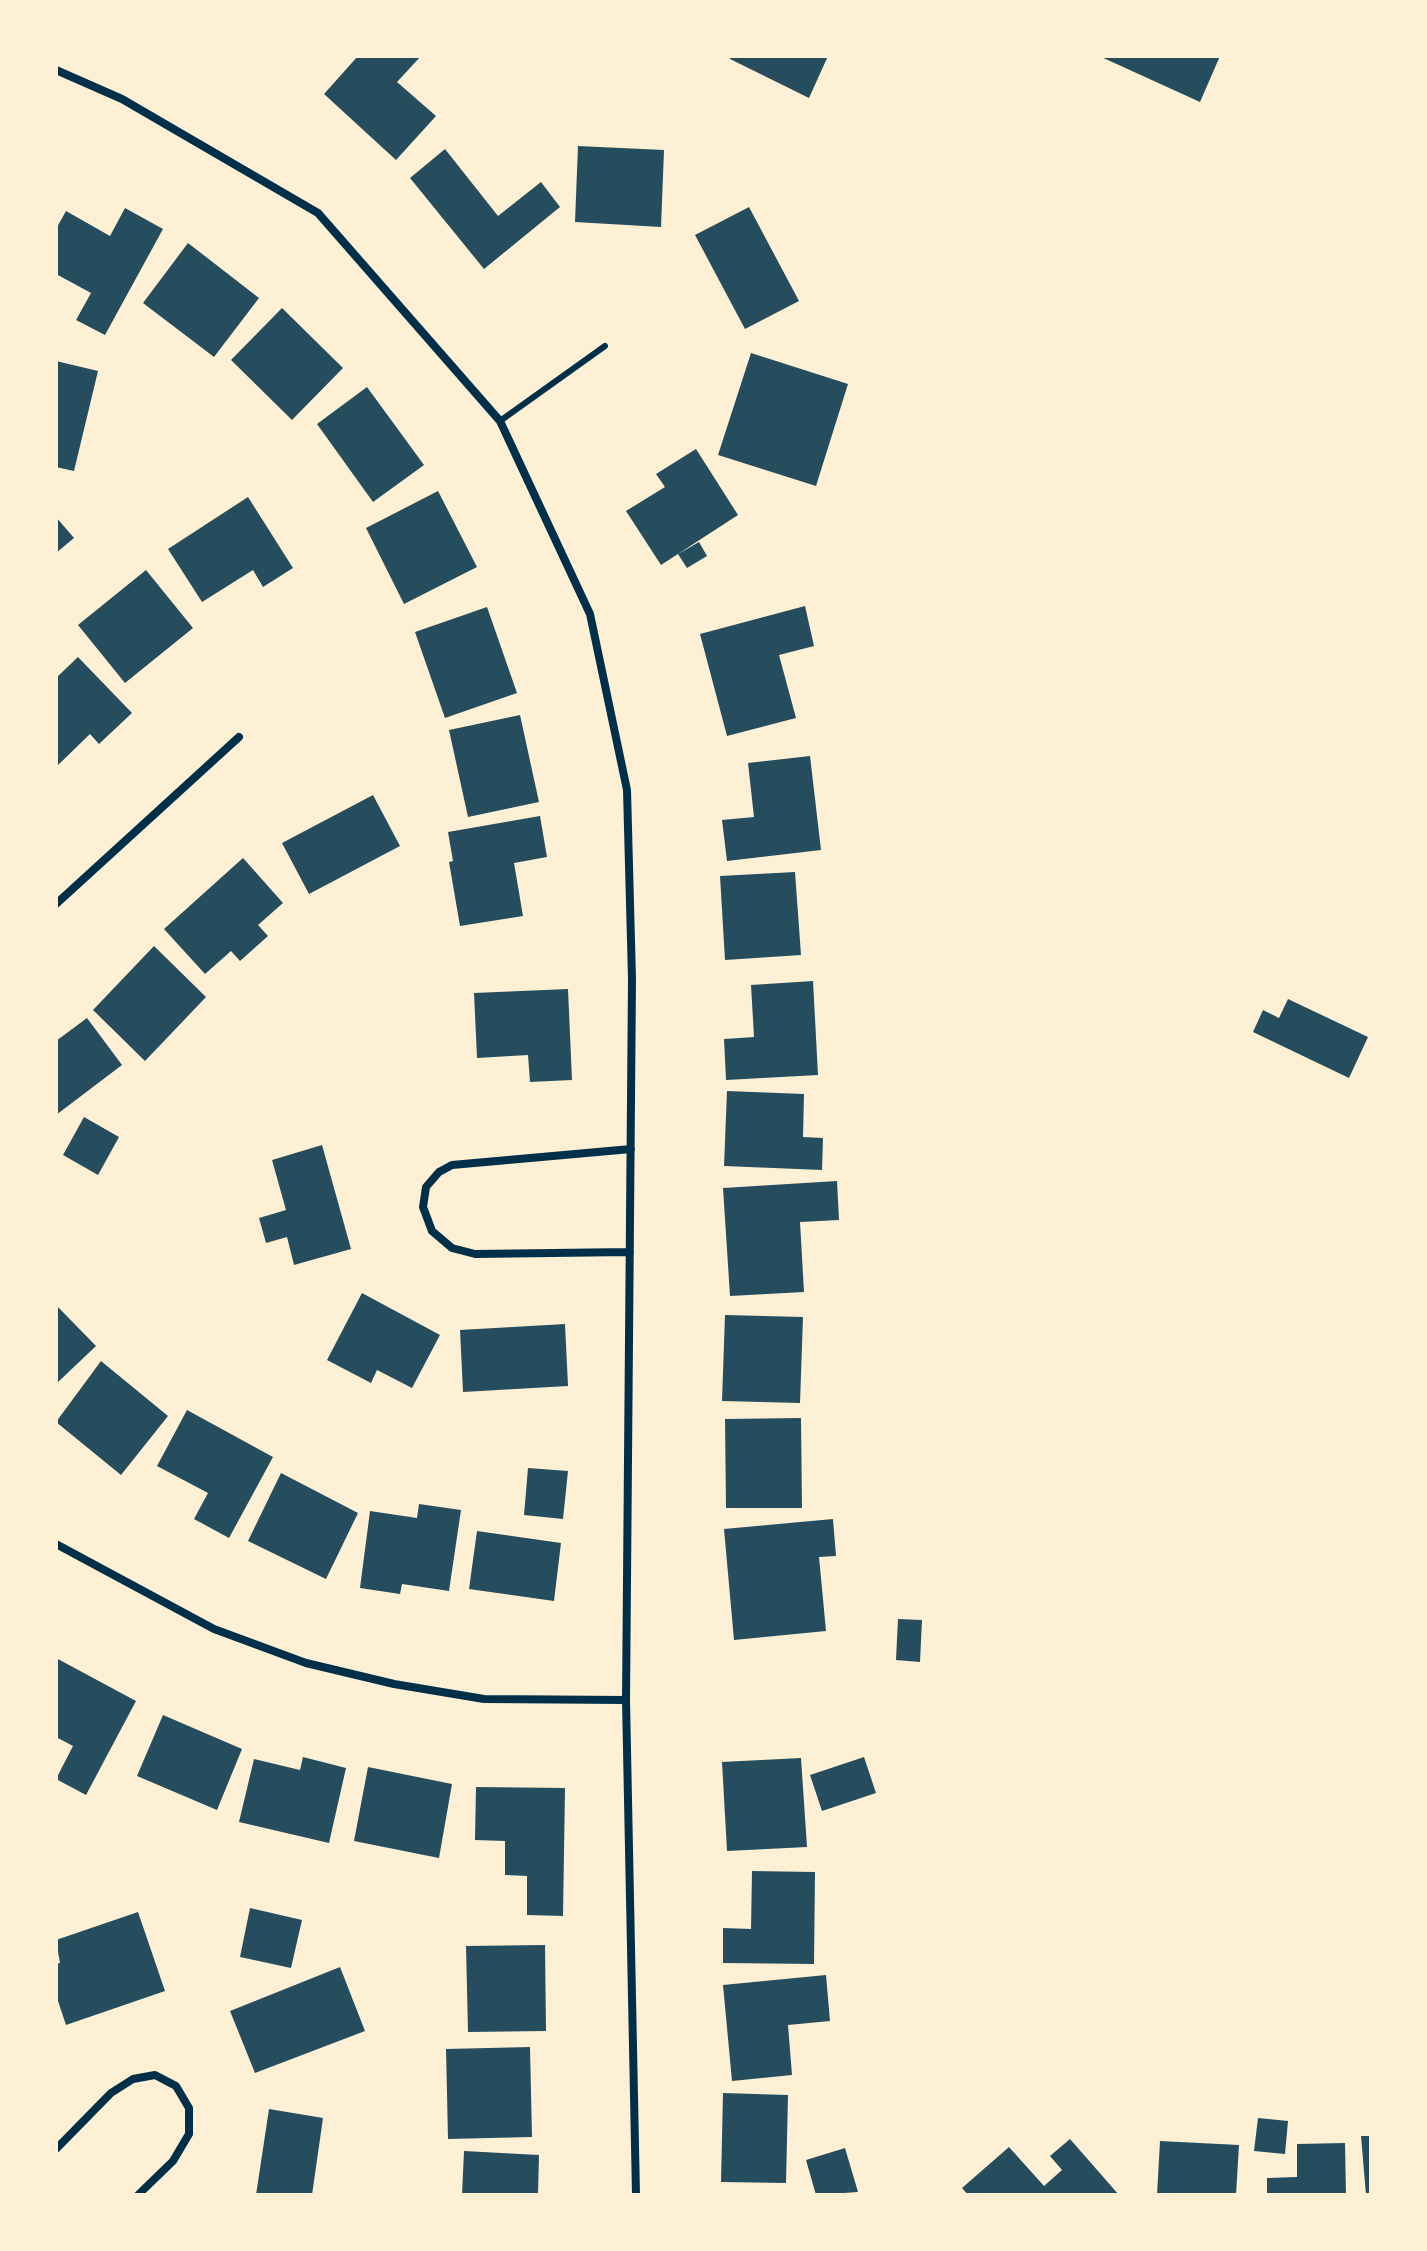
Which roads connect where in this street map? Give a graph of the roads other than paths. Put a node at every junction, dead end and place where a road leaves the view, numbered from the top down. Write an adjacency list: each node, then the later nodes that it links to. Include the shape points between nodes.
1 (56, 70): 3 (street, via 122,99 318,213)
2 (605, 346): 3 (lane)
3 (500, 421): 6 (street, via 590,614 627,790)
4 (239, 737): 5 (street)
5 (56, 904)
6 (631, 1149): 7 (street); 7 (street, via 452,1165 426,1187 423,1207 432,1231 452,1248 475,1254)
7 (630, 1252): 9 (street)
8 (57, 1545): 9 (street, via 214,1629 306,1663 484,1699)
9 (626, 1700): 12 (street)
10 (56, 2149): 11 (street, via 111,2093 133,2079 155,2075 176,2086 189,2108 189,2134 173,2161)
11 (138, 2195)
12 (636, 2195)

